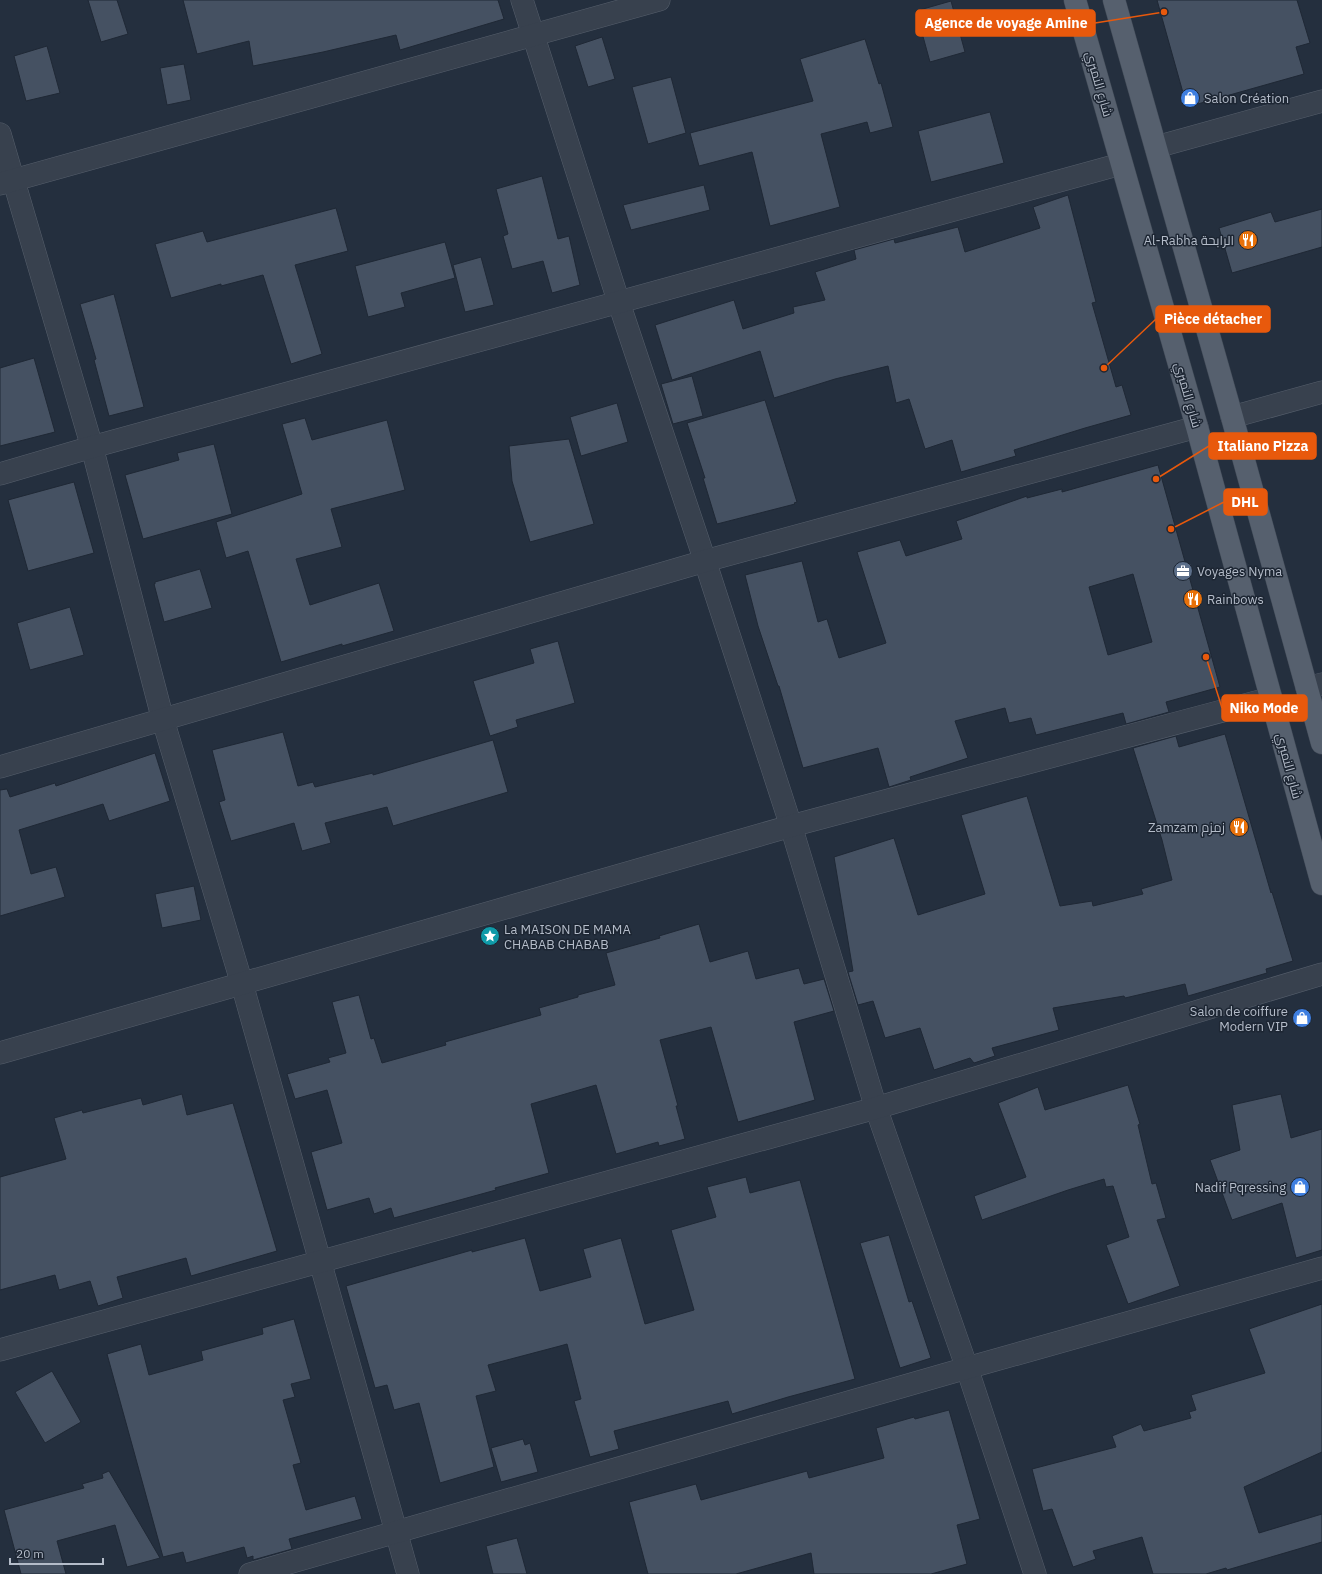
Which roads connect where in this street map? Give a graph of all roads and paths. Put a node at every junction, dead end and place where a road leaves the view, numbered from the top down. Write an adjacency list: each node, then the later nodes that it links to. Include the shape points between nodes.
1 (522, 0): 5 (street)
2 (659, 0): 5 (street)
3 (1075, 0): 9 (main road, شارع النميري)
4 (1114, 0): 8 (main road)
5 (533, 36): 10 (street); 11 (street)
6 (1322, 101): 8 (street)
7 (0, 134): 10 (street)
8 (1156, 147): 13 (main road)
9 (1121, 164): 11 (street); 14 (main road, شارع النميري)
10 (7, 182): 15 (street)
11 (619, 303): 15 (street); 17 (street)
12 (1322, 392): 13 (street)
13 (1232, 417): 18 (main road)
14 (1197, 428): 17 (street); 19 (main road, شارع النميري)
15 (92, 447): 16 (street); 20 (street)
16 (0, 474)
17 (706, 561): 20 (street); 23 (street)
18 (1314, 686): 21 (main road)
19 (1271, 698): 23 (street); 24 (main road, شارع النميري)
20 (163, 720): 22 (street); 26 (street)
21 (1322, 743)
22 (0, 767)
23 (792, 826): 26 (street); 28 (street)
24 (1322, 884)
25 (1322, 974): 28 (street)
26 (242, 984): 27 (street); 29 (street)
27 (0, 1054)
28 (876, 1108): 29 (street); 32 (street)
29 (320, 1260): 31 (street); 33 (street)
30 (1322, 1268): 32 (street)
31 (0, 1350)
32 (968, 1368): 33 (street); 36 (street)
33 (396, 1531): 34 (street); 35 (street)
34 (250, 1574)
35 (408, 1574)
36 (1035, 1574)

